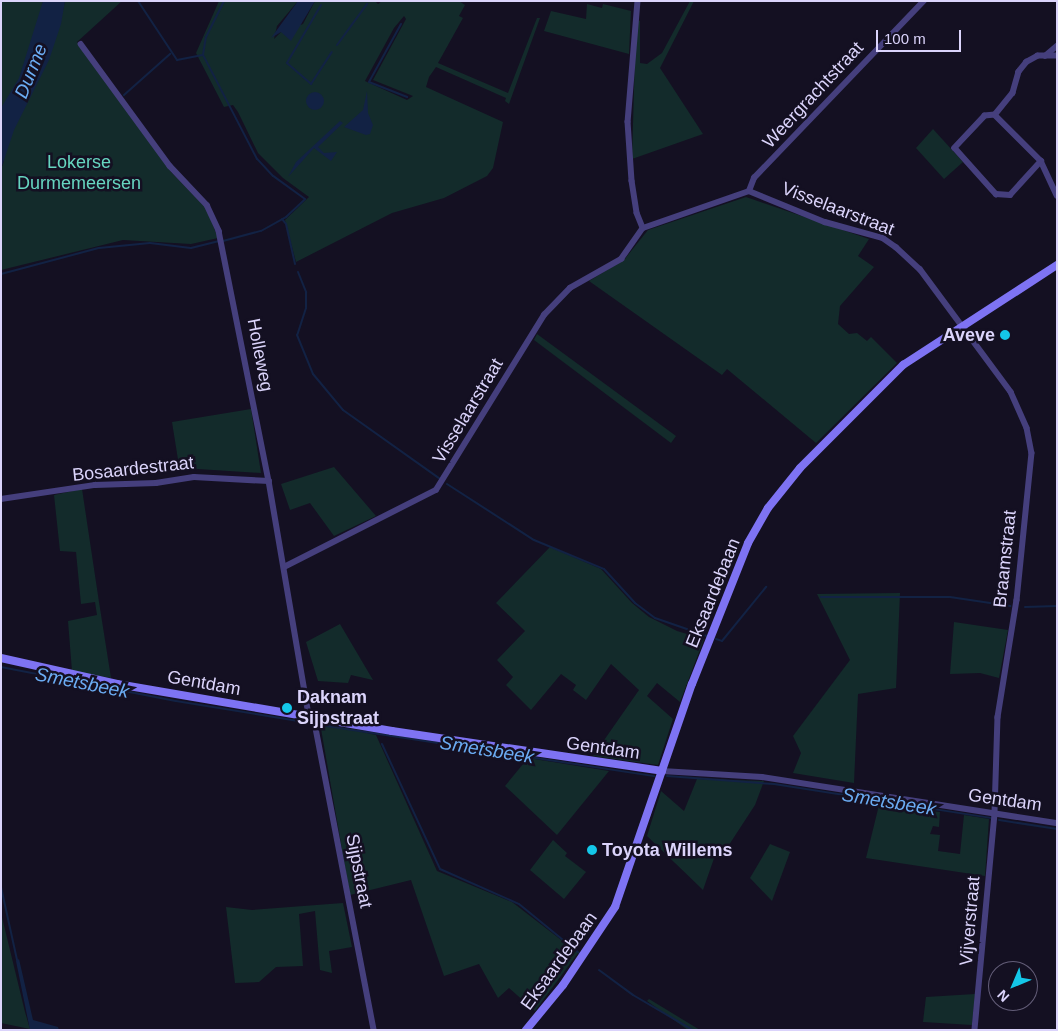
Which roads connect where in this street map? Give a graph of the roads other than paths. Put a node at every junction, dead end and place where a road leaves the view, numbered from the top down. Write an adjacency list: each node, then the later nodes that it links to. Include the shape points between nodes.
1 (638, 1): 11 (street, via 628,122 632,181)
2 (924, 1): 9 (street, Weergrachtstraat, via 754,178)
3 (81, 44): 14 (street, Holleweg, via 170,166 207,205 221,236)
4 (1057, 46): 5 (street)
5 (1045, 56): 6 (street); 7 (street, via 1028,62 1019,72 1013,93)
6 (1057, 56)
7 (995, 115): 8 (street); 8 (street, via 985,116 955,148 996,194 1010,195)
8 (1041, 161): 10 (street)
9 (749, 191): 11 (street); 13 (street, Visselaarstraat, via 825,222 889,242 920,269)
10 (1057, 195)
11 (643, 228): 16 (street, Visselaarstraat, via 621,259 570,288 544,315 436,490)
12 (1057, 265): 13 (main road, Eksaardebaan)
13 (962, 327): 19 (main road, Eksaardebaan, via 893,374 800,468 768,508 742,557); 20 (street, Braamstraat, via 1015,399 1027,428 1033,460 1023,525 1017,600 1000,707)
14 (269, 480): 15 (street, Bosaardestraat, via 194,477 151,484 95,485); 16 (street, Holleweg)
15 (1, 499)
16 (284, 567): 18 (street, Holleweg)
17 (1, 658): 18 (main road, Gentdam, via 117,684)
18 (312, 717): 19 (main road, Gentdam, via 497,748); 22 (street, Sijpstraat)
19 (662, 770): 20 (street, Gentdam, via 762,777); 23 (main road, Eksaardebaan, via 633,863 615,907 563,985)
20 (995, 814): 21 (street, Gentdam); 24 (street, Vijverstraat)
21 (1057, 823)
22 (374, 1030)
23 (526, 1030)
24 (975, 1030)

